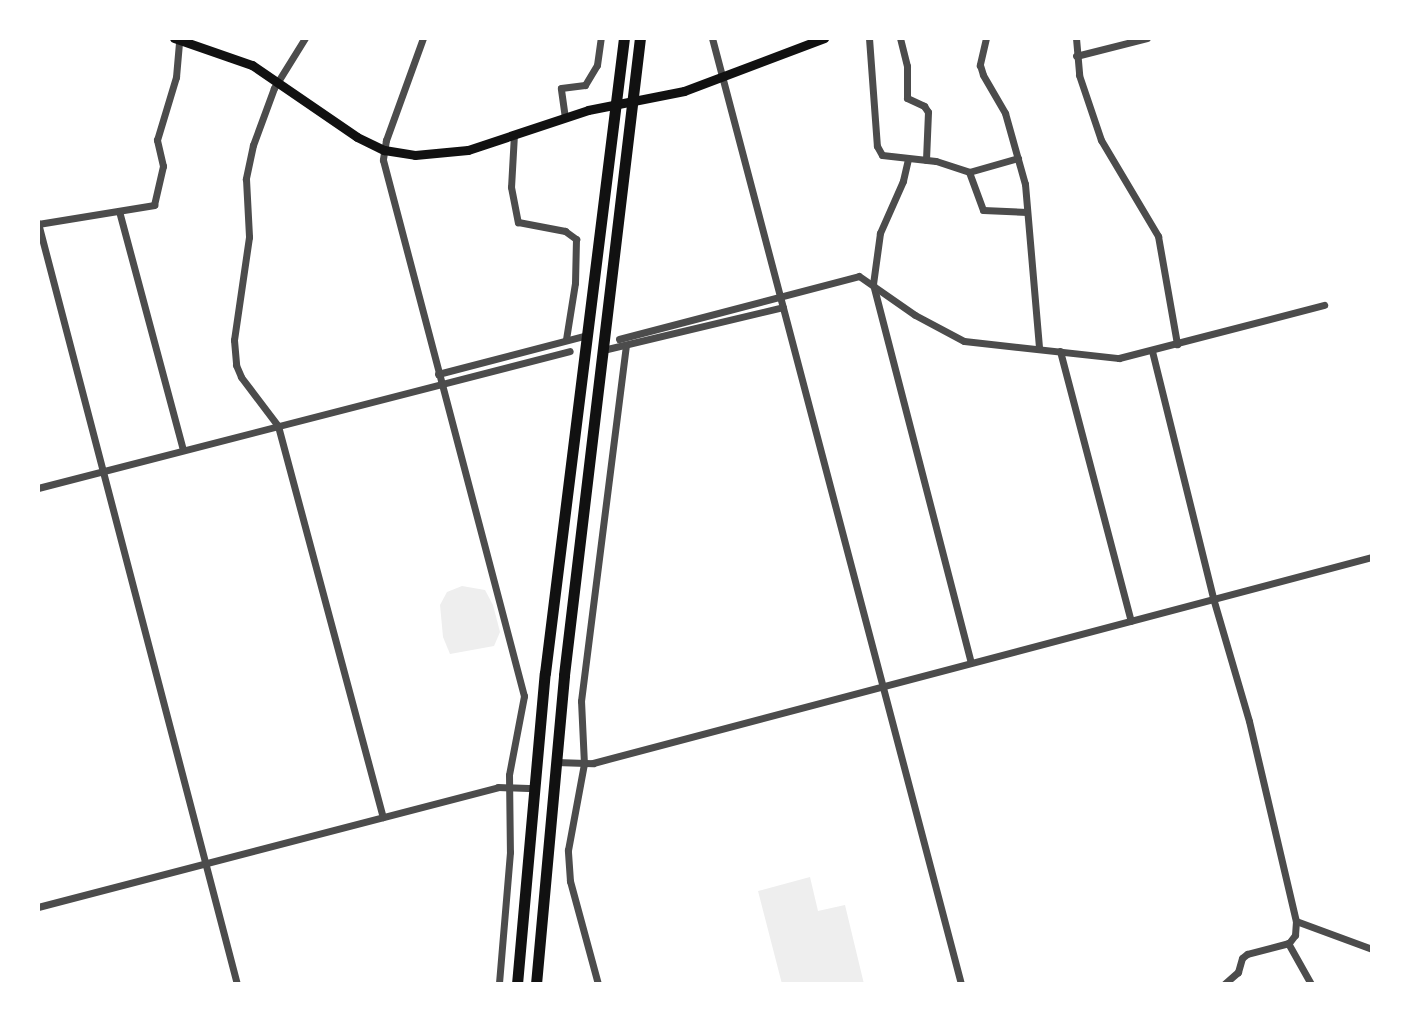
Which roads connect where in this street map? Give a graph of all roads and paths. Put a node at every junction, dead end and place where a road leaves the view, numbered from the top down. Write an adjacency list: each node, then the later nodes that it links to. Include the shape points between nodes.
1 (305, 38): 16 (street)
2 (423, 38): 21 (street)
3 (601, 38): 19 (street, via 597,65 585,85 561,88)
4 (624, 38): 18 (highway)
5 (640, 38): 17 (highway)
6 (712, 38): 15 (street)
7 (824, 38): 15 (main road)
8 (869, 38): 23 (street, via 878,151)
9 (900, 38): 24 (street, via 907,98 928,112)
10 (986, 38): 22 (street, via 980,65 1005,113)
11 (1076, 38): 14 (street)
12 (1147, 38): 14 (street)
13 (176, 39): 16 (main road, via 242,61); 26 (street, via 176,77 157,140 163,166 158,200)
14 (1076, 56): 36 (street, via 1101,140 1158,236)
15 (722, 77): 17 (main road); 30 (street)
16 (278, 82): 21 (main road, via 336,125); 45 (street, via 253,145 246,179 249,237 234,340 239,373)
17 (633, 102): 18 (main road); 39 (highway)
18 (617, 104): 19 (main road); 33 (highway)
19 (565, 118): 20 (main road)
20 (514, 134): 21 (main road, via 443,154); 34 (street, via 511,187 518,222 565,231 576,239)
21 (384, 150): 43 (street)
22 (1018, 158): 25 (street); 27 (street)
23 (908, 159): 24 (street); 29 (street, via 880,233)
24 (926, 160): 25 (street)
25 (969, 172): 27 (street, via 983,210)
26 (119, 211): 28 (street); 46 (street)
27 (1027, 212): 38 (street)
28 (38, 224): 47 (street)
29 (873, 284): 30 (street, via 859,276); 38 (street, via 964,341); 52 (street)
30 (780, 295): 32 (street); 35 (street)
31 (1324, 305): 36 (street)
32 (783, 307): 37 (street); 53 (street)
33 (588, 335): 34 (street); 57 (highway)
34 (566, 339): 43 (street)
35 (619, 339)
36 (1177, 344): 42 (street)
37 (626, 347): 39 (street); 55 (street, via 581,701)
38 (1039, 348): 41 (street)
39 (603, 350): 54 (highway)
40 (570, 351): 44 (street)
41 (1060, 351): 42 (street, via 1119,358); 51 (street)
42 (1152, 351): 50 (street)
43 (438, 374): 44 (street)
44 (441, 384): 45 (street); 56 (street, via 524,696)
45 (278, 426): 46 (street); 58 (street)
46 (183, 450): 47 (street)
47 (103, 470): 48 (street); 59 (street)
48 (38, 488)
49 (1372, 557): 50 (street)
50 (1213, 598): 51 (street); 61 (street, via 1249,721)
51 (1131, 621): 52 (street)
52 (971, 663): 53 (street)
53 (884, 685): 55 (street); 69 (street)
54 (556, 762): 55 (street); 67 (highway)
55 (584, 764): 68 (street, via 568,850 570,881)
56 (508, 786): 57 (street); 58 (street); 65 (street, via 510,852)
57 (535, 788): 66 (highway)
58 (383, 817): 59 (street)
59 (206, 863): 60 (street); 64 (street)
60 (38, 907)
61 (1296, 921): 62 (street); 63 (street)
62 (1288, 943): 70 (street, via 1247,954); 71 (street)
63 (1372, 949)
64 (237, 984)
65 (499, 984)
66 (517, 984)
67 (536, 984)
68 (598, 984)
69 (961, 984)
70 (1224, 984)
71 (1311, 984)

